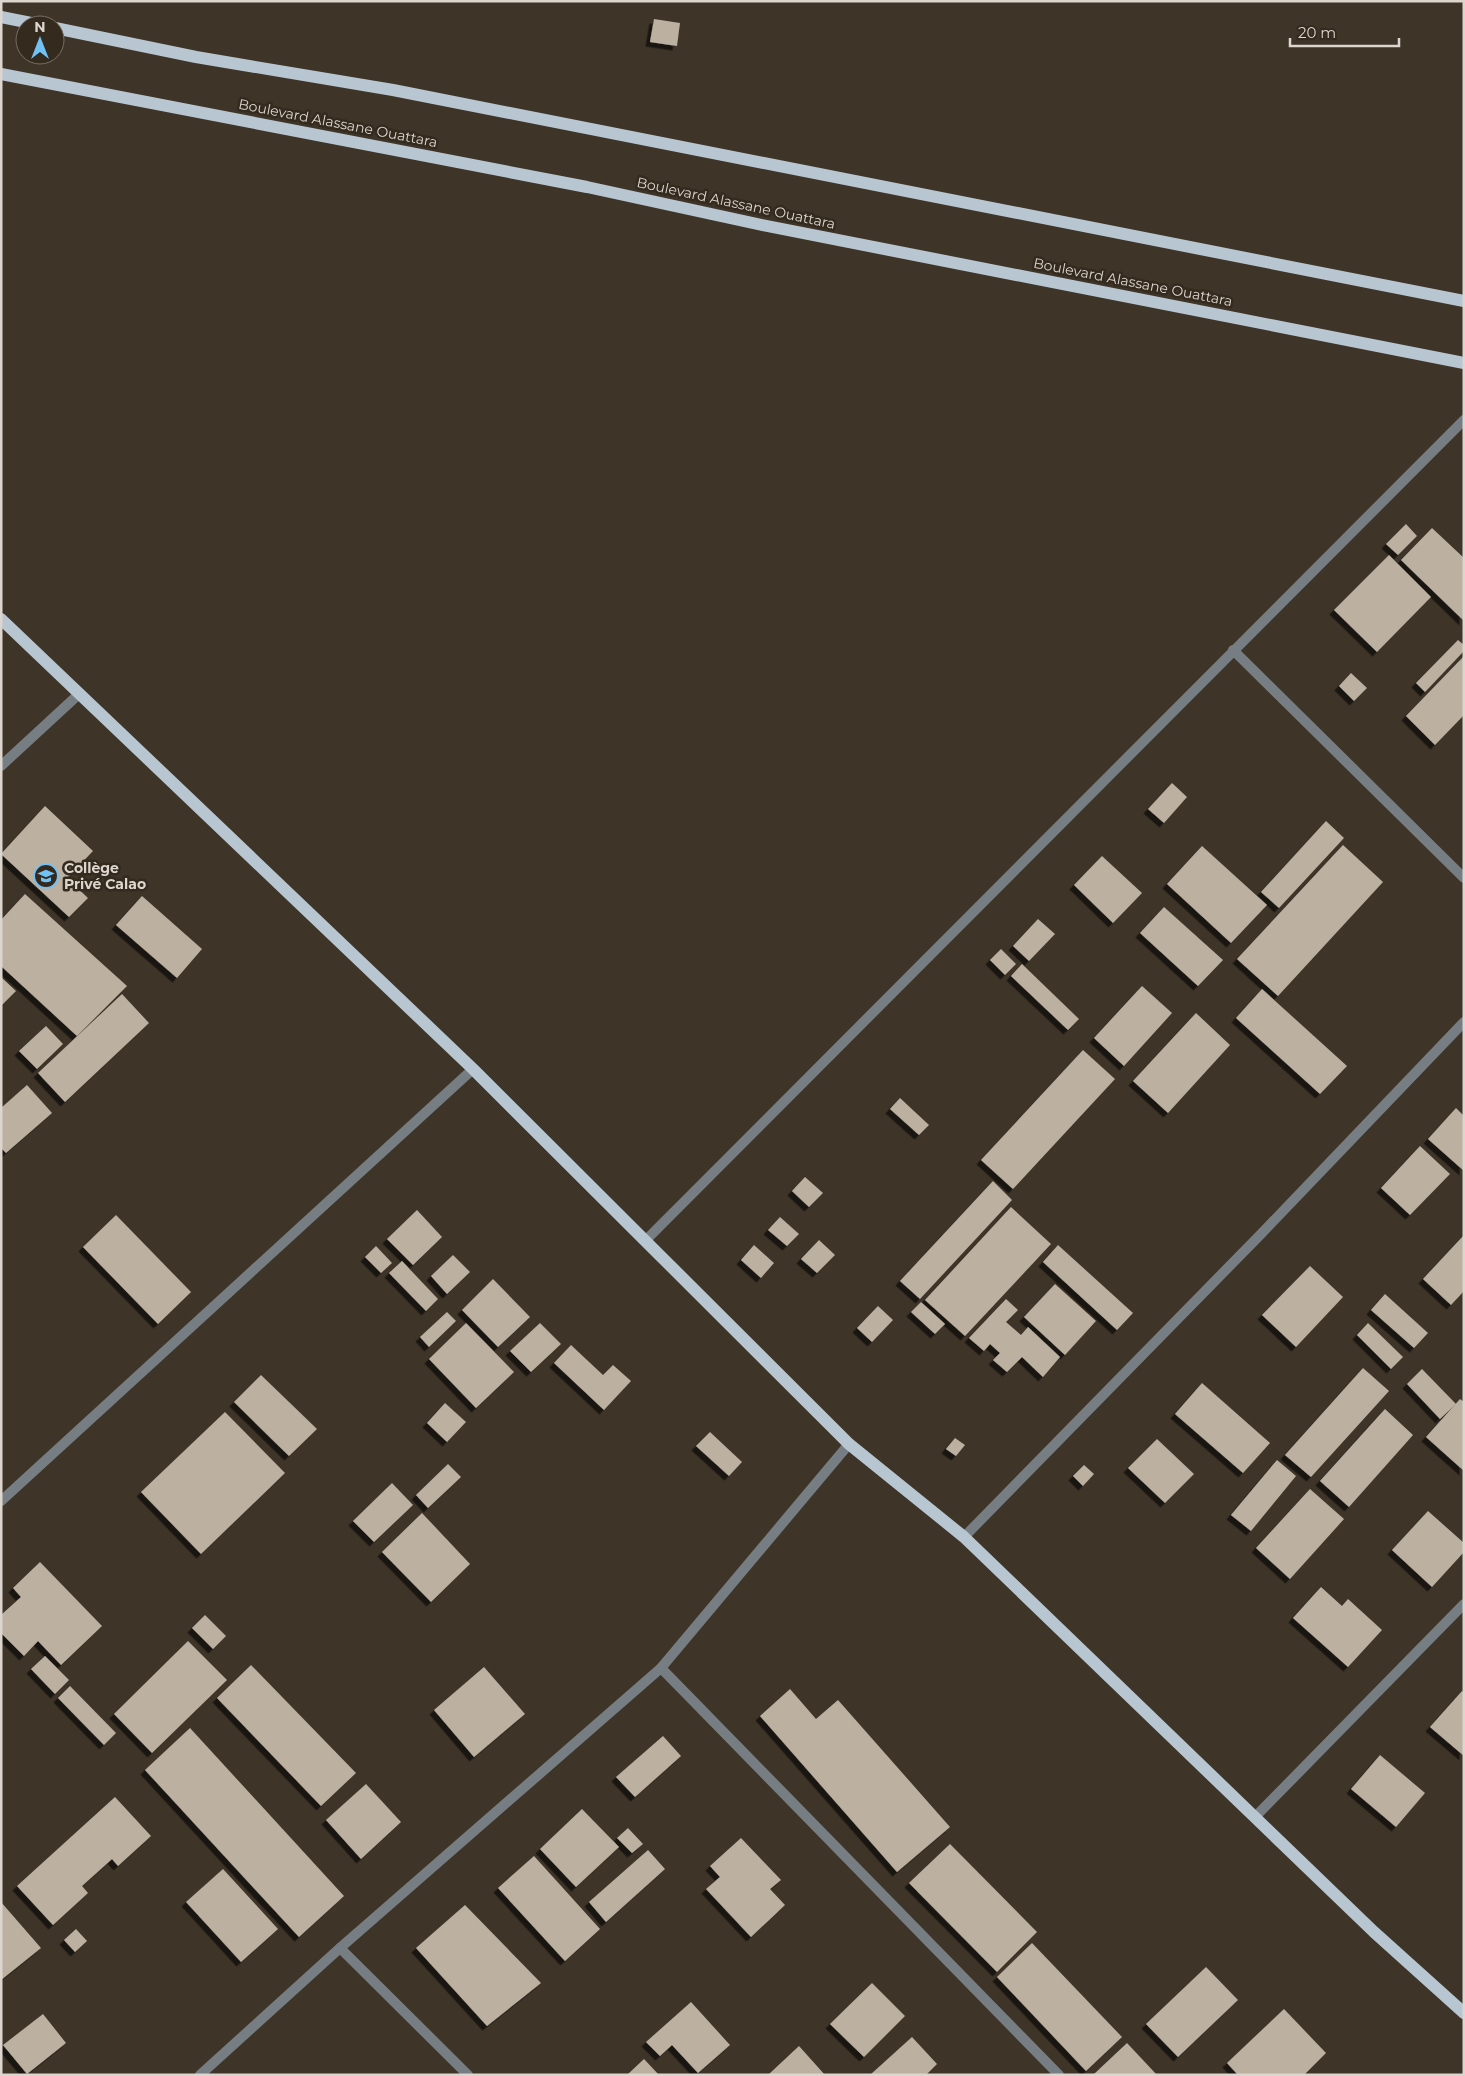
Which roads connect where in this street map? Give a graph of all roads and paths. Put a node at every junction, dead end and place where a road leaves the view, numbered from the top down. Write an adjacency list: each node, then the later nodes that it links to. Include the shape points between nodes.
1 (1, 17): 2 (main road)
2 (15, 20)
3 (65, 30): 5 (main road, via 196,57 412,94)
4 (1, 74): 6 (main road, Boulevard Alassane Ouattara, via 587,187 762,225)
5 (1464, 301)
6 (1464, 363)
7 (1464, 420): 9 (street)
8 (1, 619): 10 (main road)
9 (1233, 650): 12 (street); 15 (street)
10 (79, 694): 11 (street); 14 (main road)
11 (1, 766)
12 (1464, 878)
13 (1464, 1022): 18 (street)
14 (473, 1069): 15 (main road); 17 (street)
15 (645, 1241): 16 (main road)
16 (849, 1444): 18 (main road); 20 (street)
17 (1, 1501)
18 (964, 1538): 21 (main road)
19 (1464, 1604): 21 (street)
20 (661, 1668): 22 (street); 26 (street)
21 (1255, 1816): 23 (main road, via 1374,1932)
22 (340, 1948): 24 (street); 25 (street)
23 (1464, 2013)
24 (200, 2075)
25 (468, 2075)
26 (1059, 2075)

